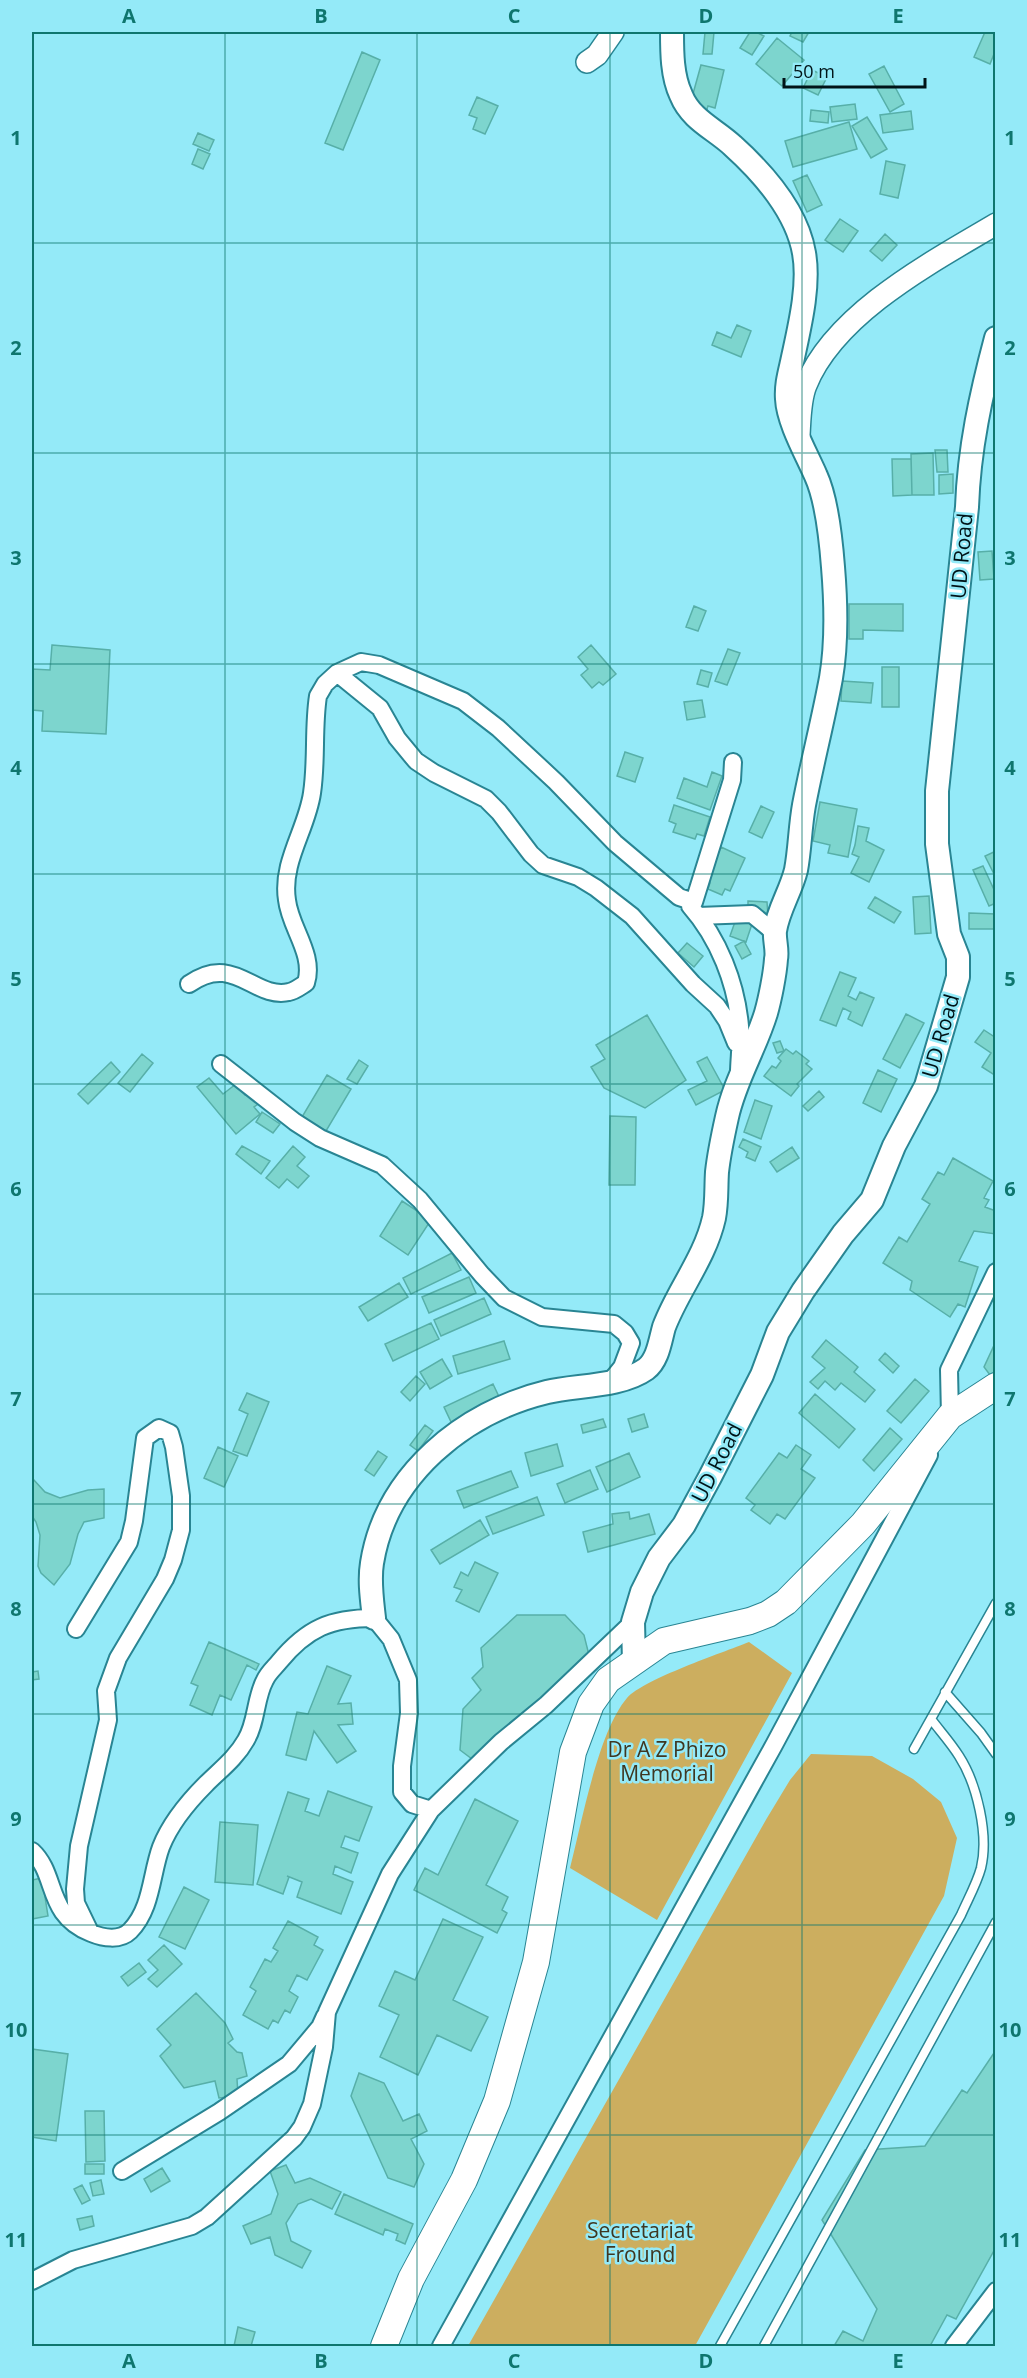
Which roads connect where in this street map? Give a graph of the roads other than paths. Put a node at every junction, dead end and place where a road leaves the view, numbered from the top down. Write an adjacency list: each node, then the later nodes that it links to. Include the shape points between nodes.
1 (613, 32): 3 (street)
2 (672, 32): 6 (main road, via 681,98 693,114 754,167 793,221 803,246 805,291 787,399)
3 (587, 62)
4 (996, 224): 6 (street, via 914,272 842,332 820,358 805,387)
5 (996, 338): 21 (main road, UD Road, via 982,388 969,464 937,791 937,844 949,934 958,957 958,977 926,1086 894,1146 872,1200 843,1234 778,1332 762,1375 710,1477 684,1526 659,1558)
6 (799, 435): 10 (main road, via 818,480 824,509 833,565 834,644 796,869)
7 (337, 673): 9 (street, via 362,662 380,665 463,701 556,782 615,843); 11 (street, via 318,696 312,796 286,883 287,901 307,959 306,983 290,992 273,992 250,981 210,973); 12 (street, via 380,708 397,738 416,760 486,799 543,865 578,877 632,916 717,1006 728,1022)
8 (733, 762): 9 (street, via 732,780)
9 (696, 909): 10 (street, via 752,914); 12 (street, via 723,957 740,1027)
10 (775, 933): 14 (main road, via 777,956 768,1009)
11 (189, 984)
12 (739, 1052): 14 (street)
13 (221, 1064): 16 (street, via 320,1138 382,1165 420,1200 504,1298 542,1317 614,1324 631,1343 622,1367)
14 (738, 1077): 16 (main road, via 726,1117 715,1217 705,1248 667,1320 652,1363)
15 (996, 1272): 18 (street, via 949,1370)
16 (610, 1382): 20 (main road, via 549,1391 505,1404 471,1422 413,1473 393,1502 379,1535 372,1565)
17 (996, 1386): 18 (main road)
18 (950, 1416): 23 (main road, via 862,1524 786,1602 750,1621 664,1641); 37 (street, via 769,1755)
19 (996, 1603): 24 (lane)
20 (374, 1618): 28 (street, via 392,1639 408,1680 410,1713 402,1792 412,1804); 31 (street, via 347,1618 317,1628 288,1652 265,1680 247,1738 237,1754 182,1812 162,1846 153,1883 129,1933 116,1939)
21 (633, 1622): 23 (main road, UD Road); 28 (street)
22 (76, 1629): 31 (street, via 129,1542 145,1438 159,1428 170,1433 174,1447 181,1530 165,1579 118,1658 106,1691 108,1720 79,1846 75,1889 76,1903)
23 (634, 1662): 36 (main road, via 608,1680 581,1726 536,1962 497,2101 464,2180 411,2279)
24 (945, 1692): 25 (lane); 27 (lane)
25 (931, 1719): 26 (lane); 38 (lane, via 972,1782 983,1837 981,1867 961,1914)
26 (914, 1749)
27 (996, 1754)
28 (431, 1810): 32 (street, via 390,1874)
29 (32, 1851): 31 (street, via 68,1920)
30 (996, 1922): 39 (lane)
31 (91, 1933)
32 (327, 2012): 33 (street, via 320,2027 289,2064); 34 (street, via 312,2104 294,2138 192,2226 72,2260)
33 (122, 2171)
34 (32, 2281)
35 (996, 2291): 40 (street)
36 (384, 2346)
37 (441, 2346)
38 (720, 2346)
39 (764, 2346)
40 (954, 2346)

